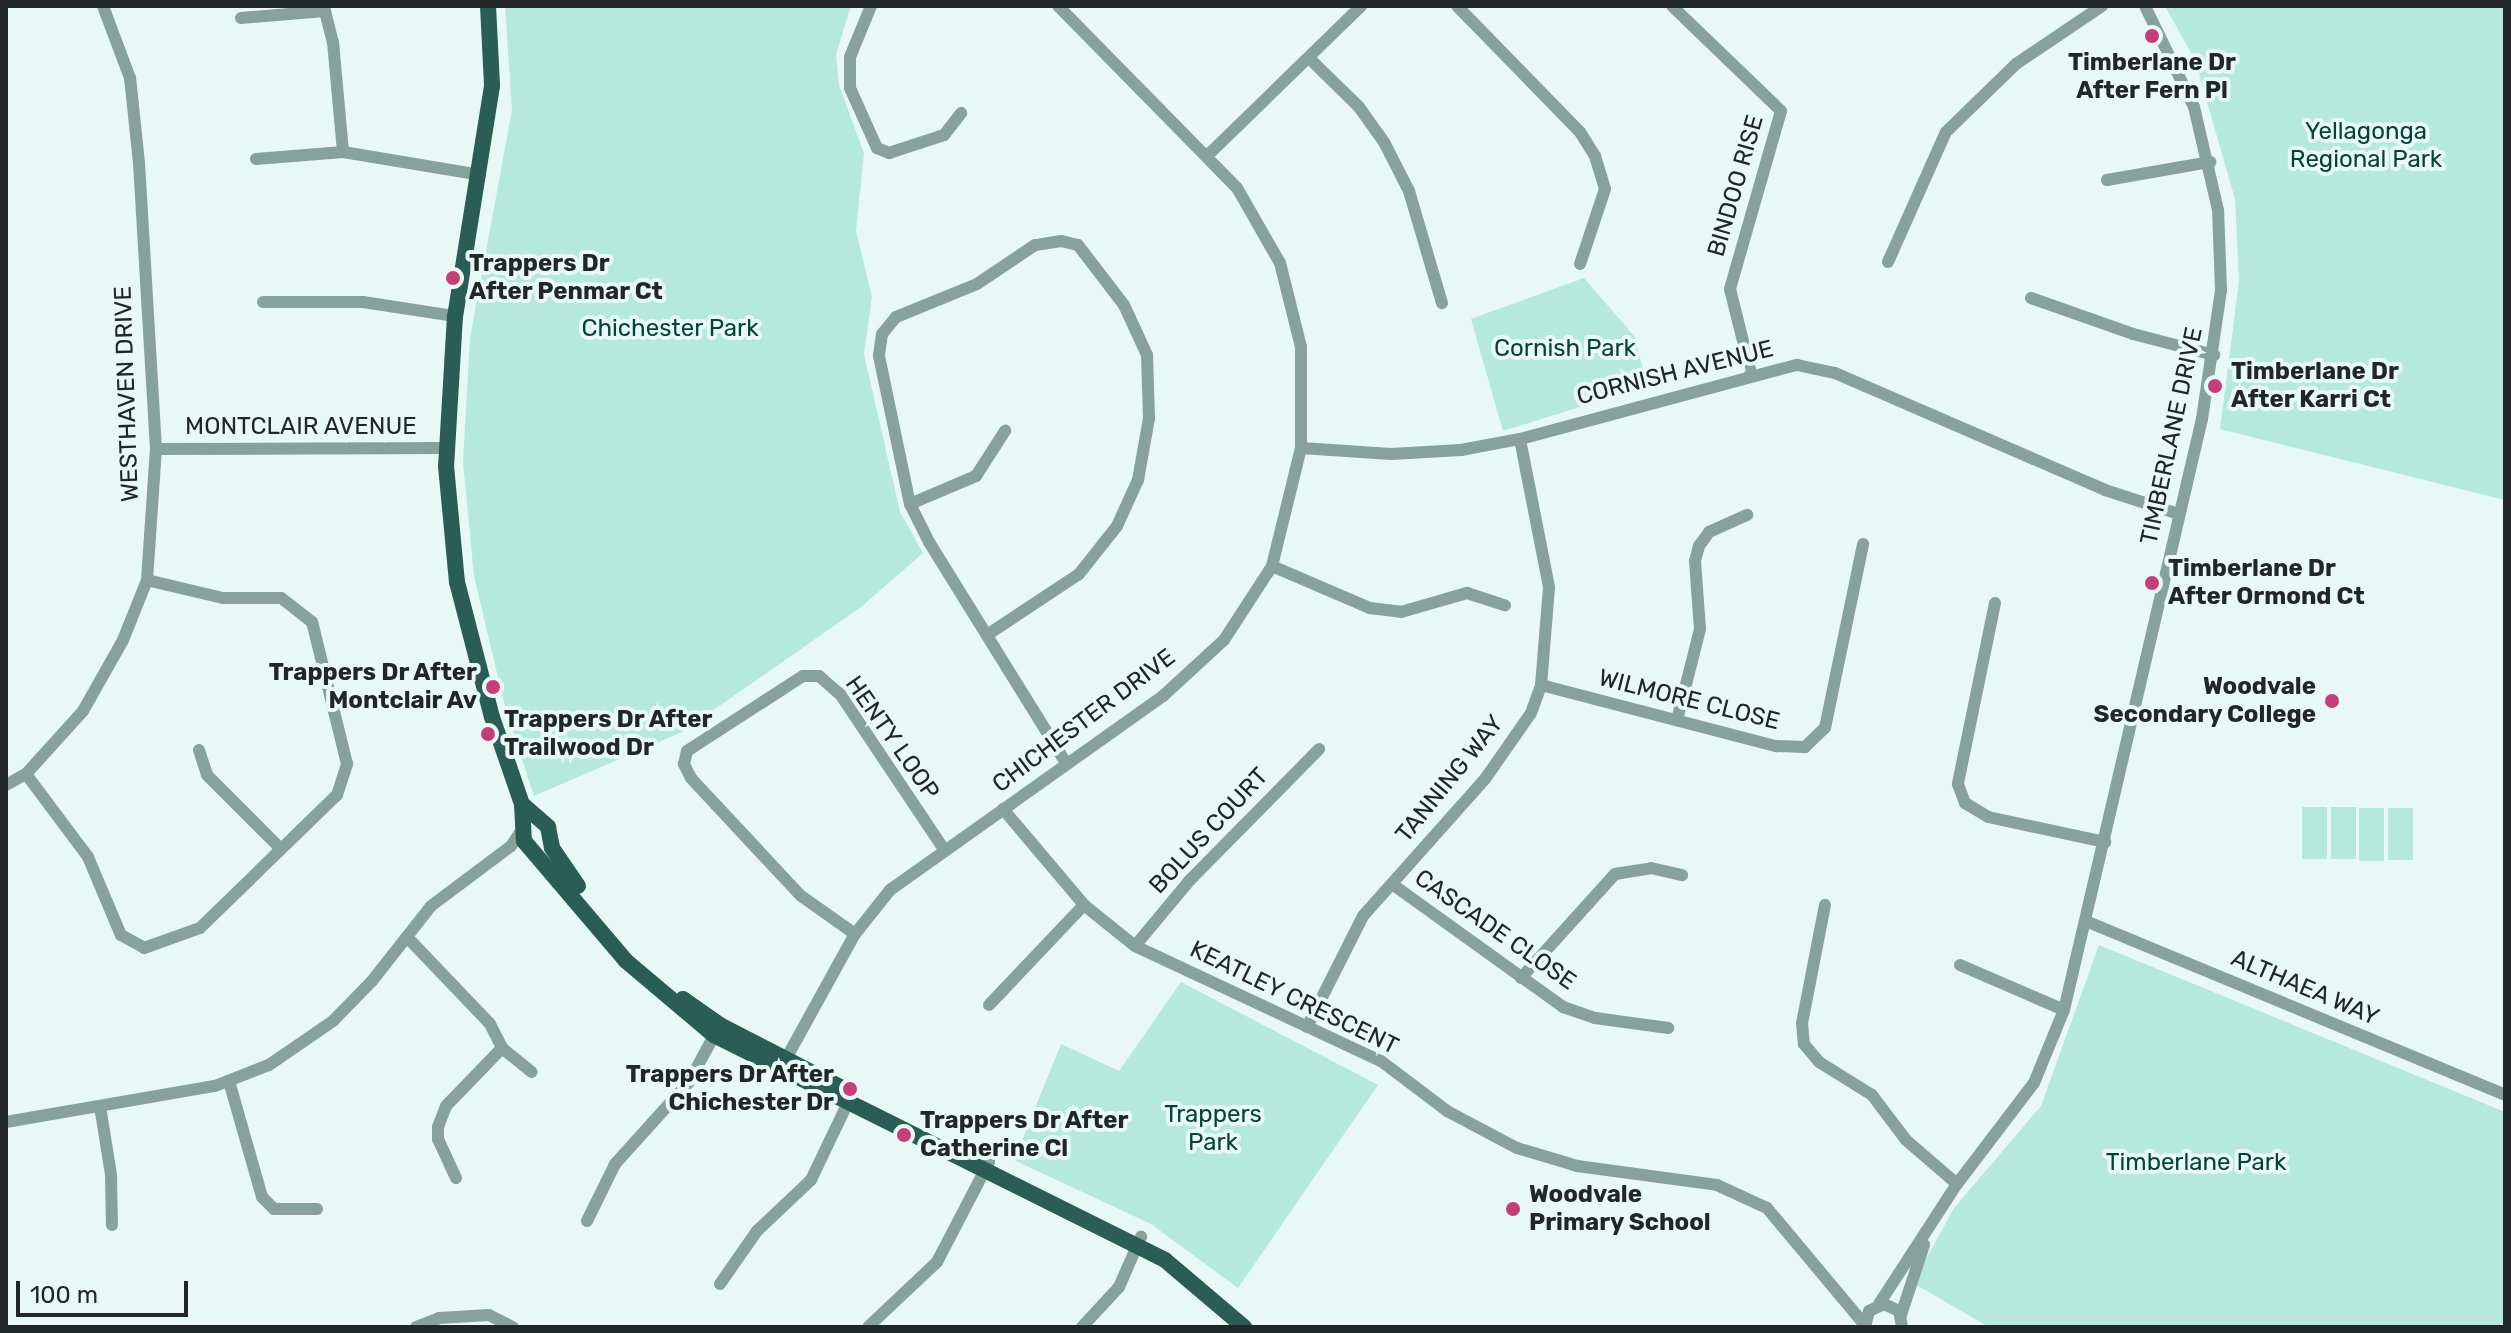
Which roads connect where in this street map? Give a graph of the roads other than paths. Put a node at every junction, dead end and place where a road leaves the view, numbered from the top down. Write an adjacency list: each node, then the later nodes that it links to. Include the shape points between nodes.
1 (103, 6): 31 (street, WESTHAVEN DRIVE, via 130,78)
2 (488, 6): 17 (main road, via 492,86)
3 (871, 6): 12 (street, via 850,57 850,88 877,148 889,153 944,135)
4 (1058, 6): 14 (street, CHICHESTER DRIVE)
5 (1361, 6): 11 (street)
6 (1457, 6): 20 (street, via 1580,132 1595,156 1605,189)
7 (1672, 6): 26 (street, BINDOO RISE, via 1781,111 1730,289)
8 (2102, 6): 19 (street, via 2016,64 1946,132)
9 (2145, 6): 16 (street, TIMBERLANE DRIVE, via 2180,71)
10 (241, 18): 13 (street, via 325,11 333,42)
11 (1311, 60): 14 (street); 23 (street, via 1359,107 1384,142 1409,191)
12 (961, 113)
13 (343, 152): 15 (street); 17 (street)
14 (1208, 155): 30 (street, CHICHESTER DRIVE, via 1256,217 1291,296 1301,347)
15 (256, 159)
16 (2210, 162): 18 (street); 25 (street, TIMBERLANE DRIVE, via 2222,259)
17 (480, 175): 24 (main road)
18 (2107, 180)
19 (1888, 262)
20 (1580, 264)
21 (2031, 298): 25 (street, via 2133,334)
22 (263, 302): 24 (street, via 363,302)
23 (1442, 303)
24 (455, 316): 29 (main road)
25 (2214, 355): 33 (street, TIMBERLANE DRIVE)
26 (1751, 373): 28 (street, CORNISH AVENUE); 33 (street, CORNISH AVENUE, via 1797,365 1835,373 2105,490)
27 (1005, 431): 32 (street, via 976,476)
28 (1520, 439): 30 (street, CORNISH AVENUE, via 1391,454); 41 (street, TANNING WAY, via 1549,587)
29 (447, 448): 31 (street, MONTCLAIR AVENUE); 49 (main road, via 457,582)
30 (1301, 448): 36 (street, CHICHESTER DRIVE)
31 (156, 449): 37 (street, WESTHAVEN DRIVE)
32 (910, 504): 40 (street); 40 (street, via 879,356 882,334 896,317 977,284 1035,245 1078,245 1124,305 1147,355 1149,418 1138,480 1117,526 1079,574)
33 (2179, 514): 50 (street, TIMBERLANE DRIVE)
34 (1747, 515): 42 (street, via 1709,532 1699,546 1695,561 1700,629)
35 (1863, 544): 42 (street, WILMORE CLOSE, via 1825,728 1814,742 1805,747 1776,746)
36 (1272, 566): 39 (street, via 1370,608 1401,612 1467,593); 45 (street, CHICHESTER DRIVE, via 1224,640 1163,696)
37 (147, 580): 46 (street, WESTHAVEN DRIVE, via 123,640 83,711); 51 (street, via 223,598 281,598 312,622 347,764 337,795)
38 (1995, 603): 50 (street, via 1958,784 1965,803 1988,817)
39 (1505, 605)
40 (987, 635): 45 (street)
41 (1541, 685): 42 (street, WILMORE CLOSE); 54 (street, TANNING WAY, via 1531,713 1485,779)
42 (1677, 720)
43 (1319, 749): 60 (street, BOLUS COURT, via 1190,880)
44 (199, 750): 51 (street, via 207,775)
45 (1066, 763): 48 (street, CHICHESTER DRIVE)
46 (26, 774): 47 (street, WESTHAVEN DRIVE); 51 (street, via 88,857 121,935 144,948 200,928)
47 (6, 785)
48 (1003, 809): 52 (street, CHICHESTER DRIVE); 55 (street, KEATLEY CRESCENT)
49 (529, 836): 59 (street, via 431,906); 67 (main road, via 633,955)
50 (2105, 842): 57 (street, TIMBERLANE DRIVE)
51 (279, 847)
52 (943, 848): 58 (street, CHICHESTER DRIVE, via 890,890); 58 (street, HENTY LOOP, via 840,694 819,676 803,676 687,751 684,764 691,778 800,895)
53 (1682, 875): 62 (street, via 1651,868 1615,874)
54 (1392, 884): 62 (street, CASCADE CLOSE); 65 (street, TANNING WAY, via 1363,916)
55 (1084, 905): 60 (street, KEATLEY CRESCENT); 63 (street)
56 (1825, 905): 78 (street, via 1802,1023 1804,1044 1819,1062 1872,1095 1906,1140)
57 (2088, 922): 64 (street, TIMBERLANE DRIVE); 72 (street, ALTHAEA WAY)
58 (855, 934): 69 (street, CHICHESTER DRIVE)
59 (407, 937): 68 (street, via 490,1024); 71 (street, via 333,1021 269,1065)
60 (1135, 946): 65 (street, KEATLEY CRESCENT)
61 (1960, 965): 64 (street)
62 (1521, 978): 66 (street, CASCADE CLOSE, via 1563,1007 1595,1018)
63 (989, 1005)
64 (2064, 1010): 78 (street, TIMBERLANE DRIVE, via 2034,1083)
65 (1307, 1027): 85 (street, KEATLEY CRESCENT, via 1381,1061 1447,1111 1517,1148 1577,1166 1717,1185 1753,1200 1779,1218)
66 (1668, 1028)
67 (717, 1030): 69 (main road); 80 (street, via 689,1082 615,1164)
68 (502, 1048): 70 (street); 77 (street, via 446,1106 438,1127)
69 (783, 1064): 73 (main road)
70 (532, 1072)
71 (229, 1081): 74 (street); 79 (street, via 262,1197 274,1209)
72 (2505, 1095)
73 (850, 1098): 76 (main road); 84 (street, via 811,1180 757,1231)
74 (100, 1106): 75 (street); 82 (street, via 111,1175)
75 (6, 1122)
76 (987, 1166): 83 (main road); 91 (street, via 937,1262)
77 (456, 1178)
78 (1957, 1184): 81 (street, TIMBERLANE DRIVE)
79 (317, 1209)
80 (587, 1221)
81 (1932, 1223): 86 (street, TIMBERLANE DRIVE); 87 (street, TIMBERLANE DRIVE)
82 (112, 1225)
83 (1138, 1241): 92 (street, via 1119,1287); 93 (main road, via 1192,1279); 94 (main road, via 1196,1271)
84 (720, 1284)
85 (1842, 1299): 86 (street); 88 (street, KEATLEY CRESCENT)
86 (1876, 1306): 87 (street, via 1889,1304); 88 (street, TIMBERLANE DRIVE)
87 (1902, 1321)
88 (1865, 1326)
89 (416, 1327): 90 (street, via 439,1318 489,1315)
90 (513, 1327)
91 (868, 1327)
92 (1082, 1327)
93 (1244, 1327)
94 (1258, 1327)

